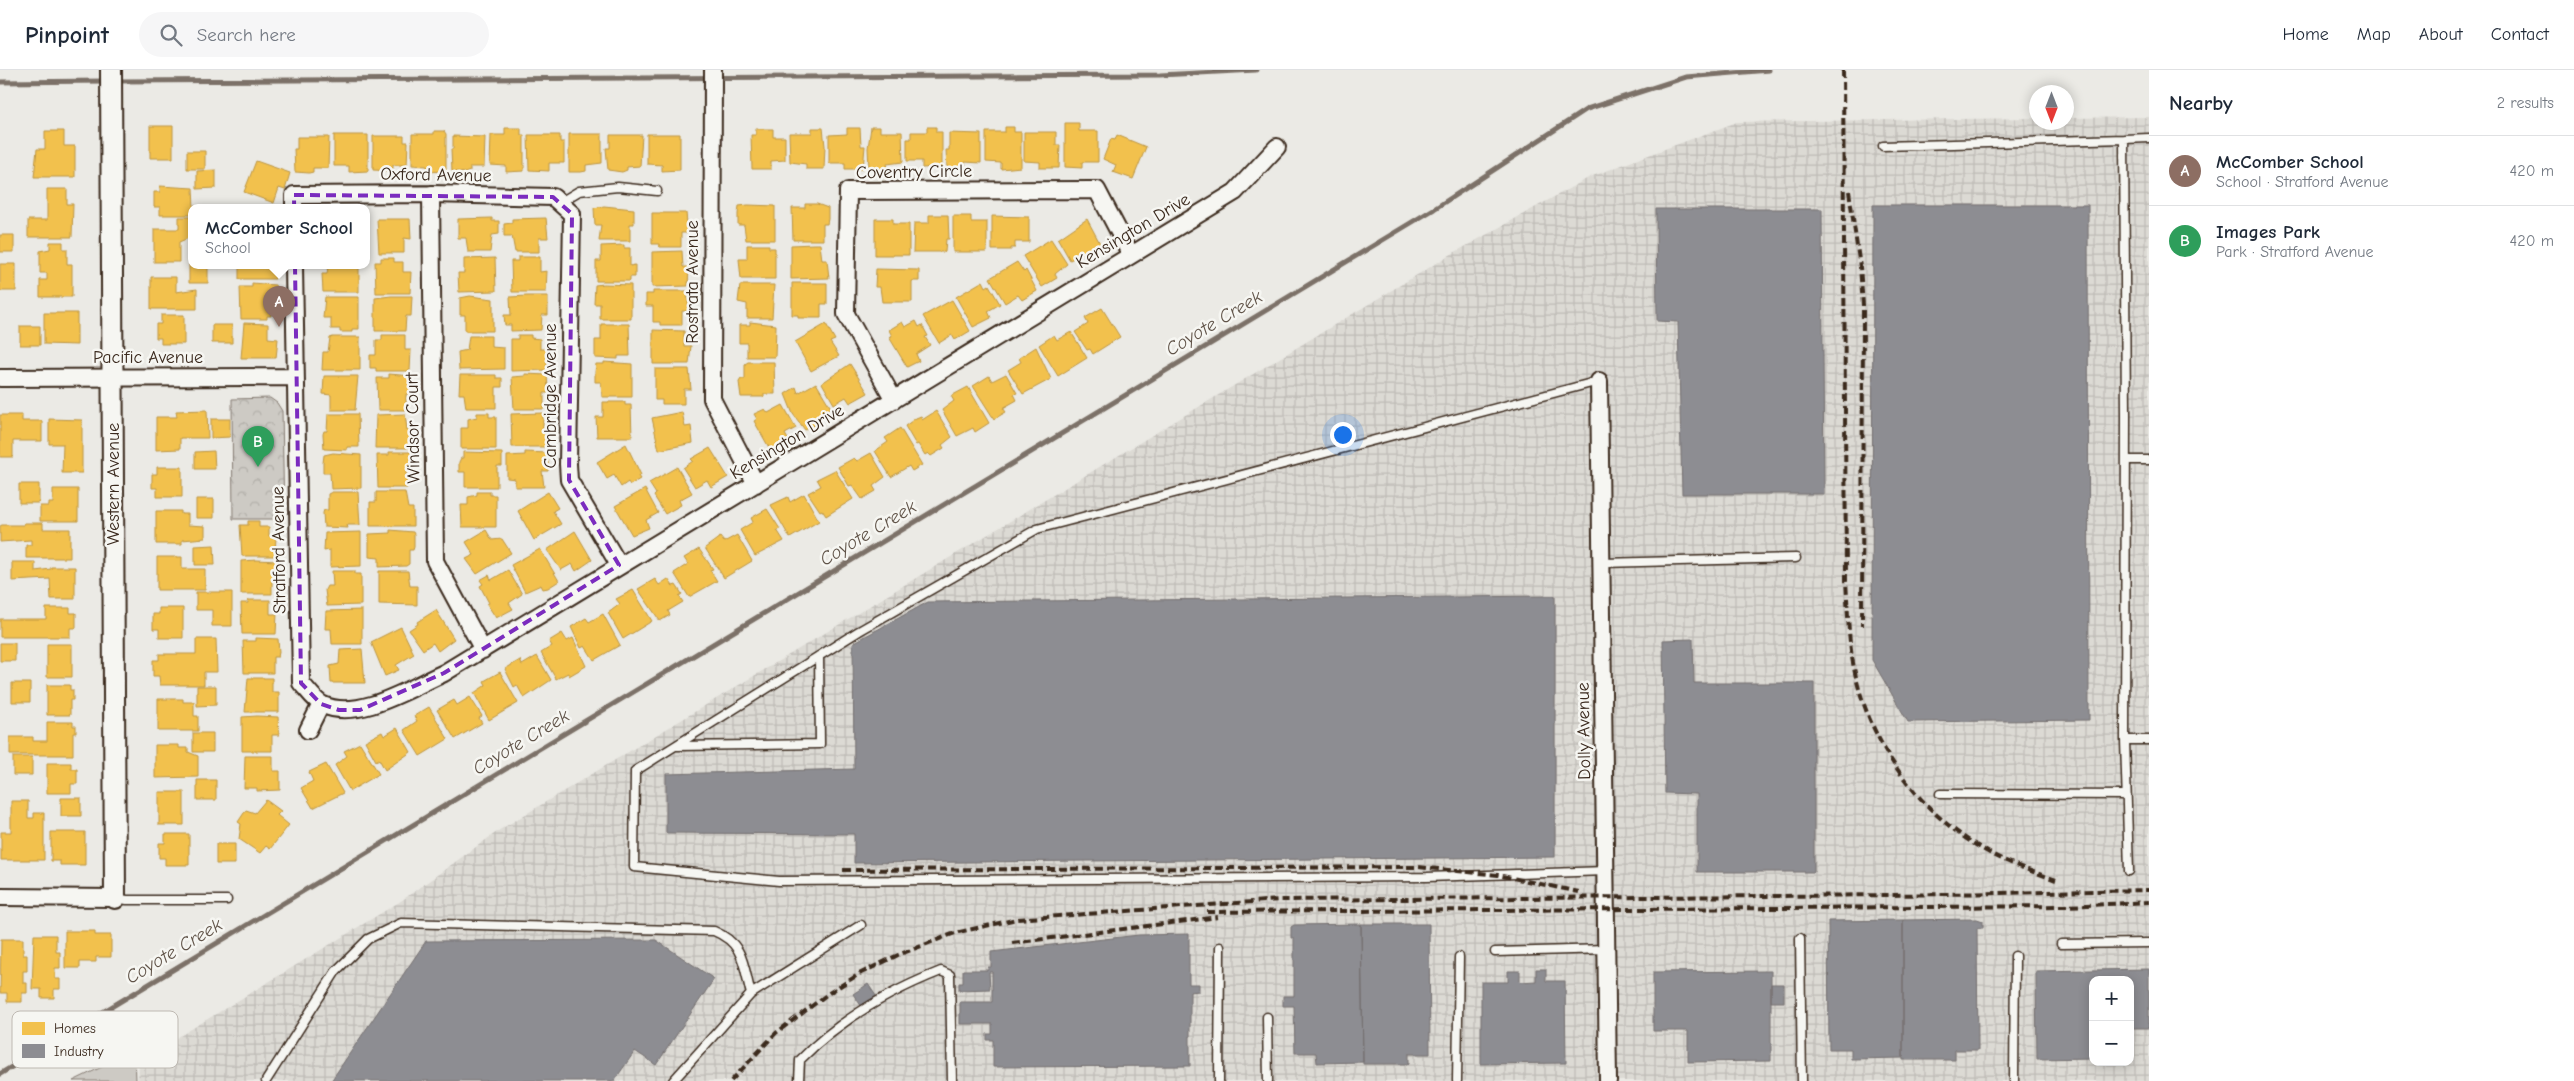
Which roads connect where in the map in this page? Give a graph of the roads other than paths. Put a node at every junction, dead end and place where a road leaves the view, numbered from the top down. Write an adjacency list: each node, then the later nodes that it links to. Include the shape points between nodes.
1 (111, 70): 16 (street, Western Avenue)
2 (713, 70): 21 (street, Rostrata Avenue, via 712,399)
3 (2149, 138): 4 (lane)
4 (2124, 139): 5 (lane); 19 (lane)
5 (1883, 146)
6 (1277, 147): 12 (street, Kensington Drive, via 1235,192)
7 (657, 191): 10 (lane, via 618,187 579,191)
8 (431, 194): 9 (street, Oxford Avenue); 10 (street, Oxford Avenue, via 554,197); 25 (street, Windsor Court, via 435,561)
9 (294, 202)
10 (559, 203): 11 (street, Oxford Avenue)
11 (572, 214): 24 (street, Cambridge Avenue, via 569,480)
12 (1131, 255): 18 (street, Kensington Drive); 18 (street, Coventry Circle, via 1097,190 848,191 846,314)
13 (294, 269): 14 (street, Stratford Avenue)
14 (295, 377): 16 (street, Pacific Avenue); 27 (street, Stratford Avenue, via 301,683)
15 (0, 378): 16 (street, Pacific Avenue)
16 (113, 378): 37 (street, Western Avenue)
17 (1599, 381): 23 (street, Dolly Avenue); 26 (lane, via 1037,529)
18 (894, 400): 21 (street, Kensington Drive)
19 (2126, 460): 20 (lane); 29 (lane)
20 (2149, 460)
21 (756, 484): 24 (street, Kensington Drive)
22 (1796, 558): 23 (lane)
23 (1602, 564): 34 (street, Dolly Avenue)
24 (619, 565): 25 (street, Kensington Drive)
25 (483, 650): 27 (street, Kensington Drive, via 444,673 360,710 339,710)
26 (819, 656): 31 (lane); 31 (lane, via 820,744)
27 (321, 704): 28 (street)
28 (308, 730)
29 (2125, 740): 30 (lane); 33 (lane)
30 (2149, 740)
31 (675, 746): 34 (lane, via 635,771 634,867 778,881 1427,877)
32 (1940, 794): 33 (lane)
33 (2126, 795): 35 (lane)
34 (1606, 870): 44 (street, Dolly Avenue)
35 (2129, 870)
36 (0, 897): 37 (street)
37 (115, 898): 38 (lane)
38 (227, 900)
39 (861, 925): 48 (lane)
40 (1800, 938): 58 (lane)
41 (2149, 943): 42 (lane)
42 (2061, 944)
43 (1220, 947): 54 (lane)
44 (1607, 949): 45 (lane); 57 (street, Dolly Avenue)
45 (1495, 952)
46 (2015, 956): 59 (lane)
47 (1459, 957): 56 (lane)
48 (752, 994): 50 (lane, via 740,952 729,938 714,931 401,923 368,939 336,971); 51 (lane)
49 (1267, 1017): 55 (lane)
50 (266, 1081)
51 (673, 1081)
52 (799, 1081): 53 (lane, via 800,1060 834,1030 866,1006 898,988 941,971 950,975)
53 (952, 1081)
54 (1219, 1081)
55 (1268, 1081)
56 (1457, 1081)
57 (1608, 1081)
58 (1802, 1081)
59 (2014, 1081)

